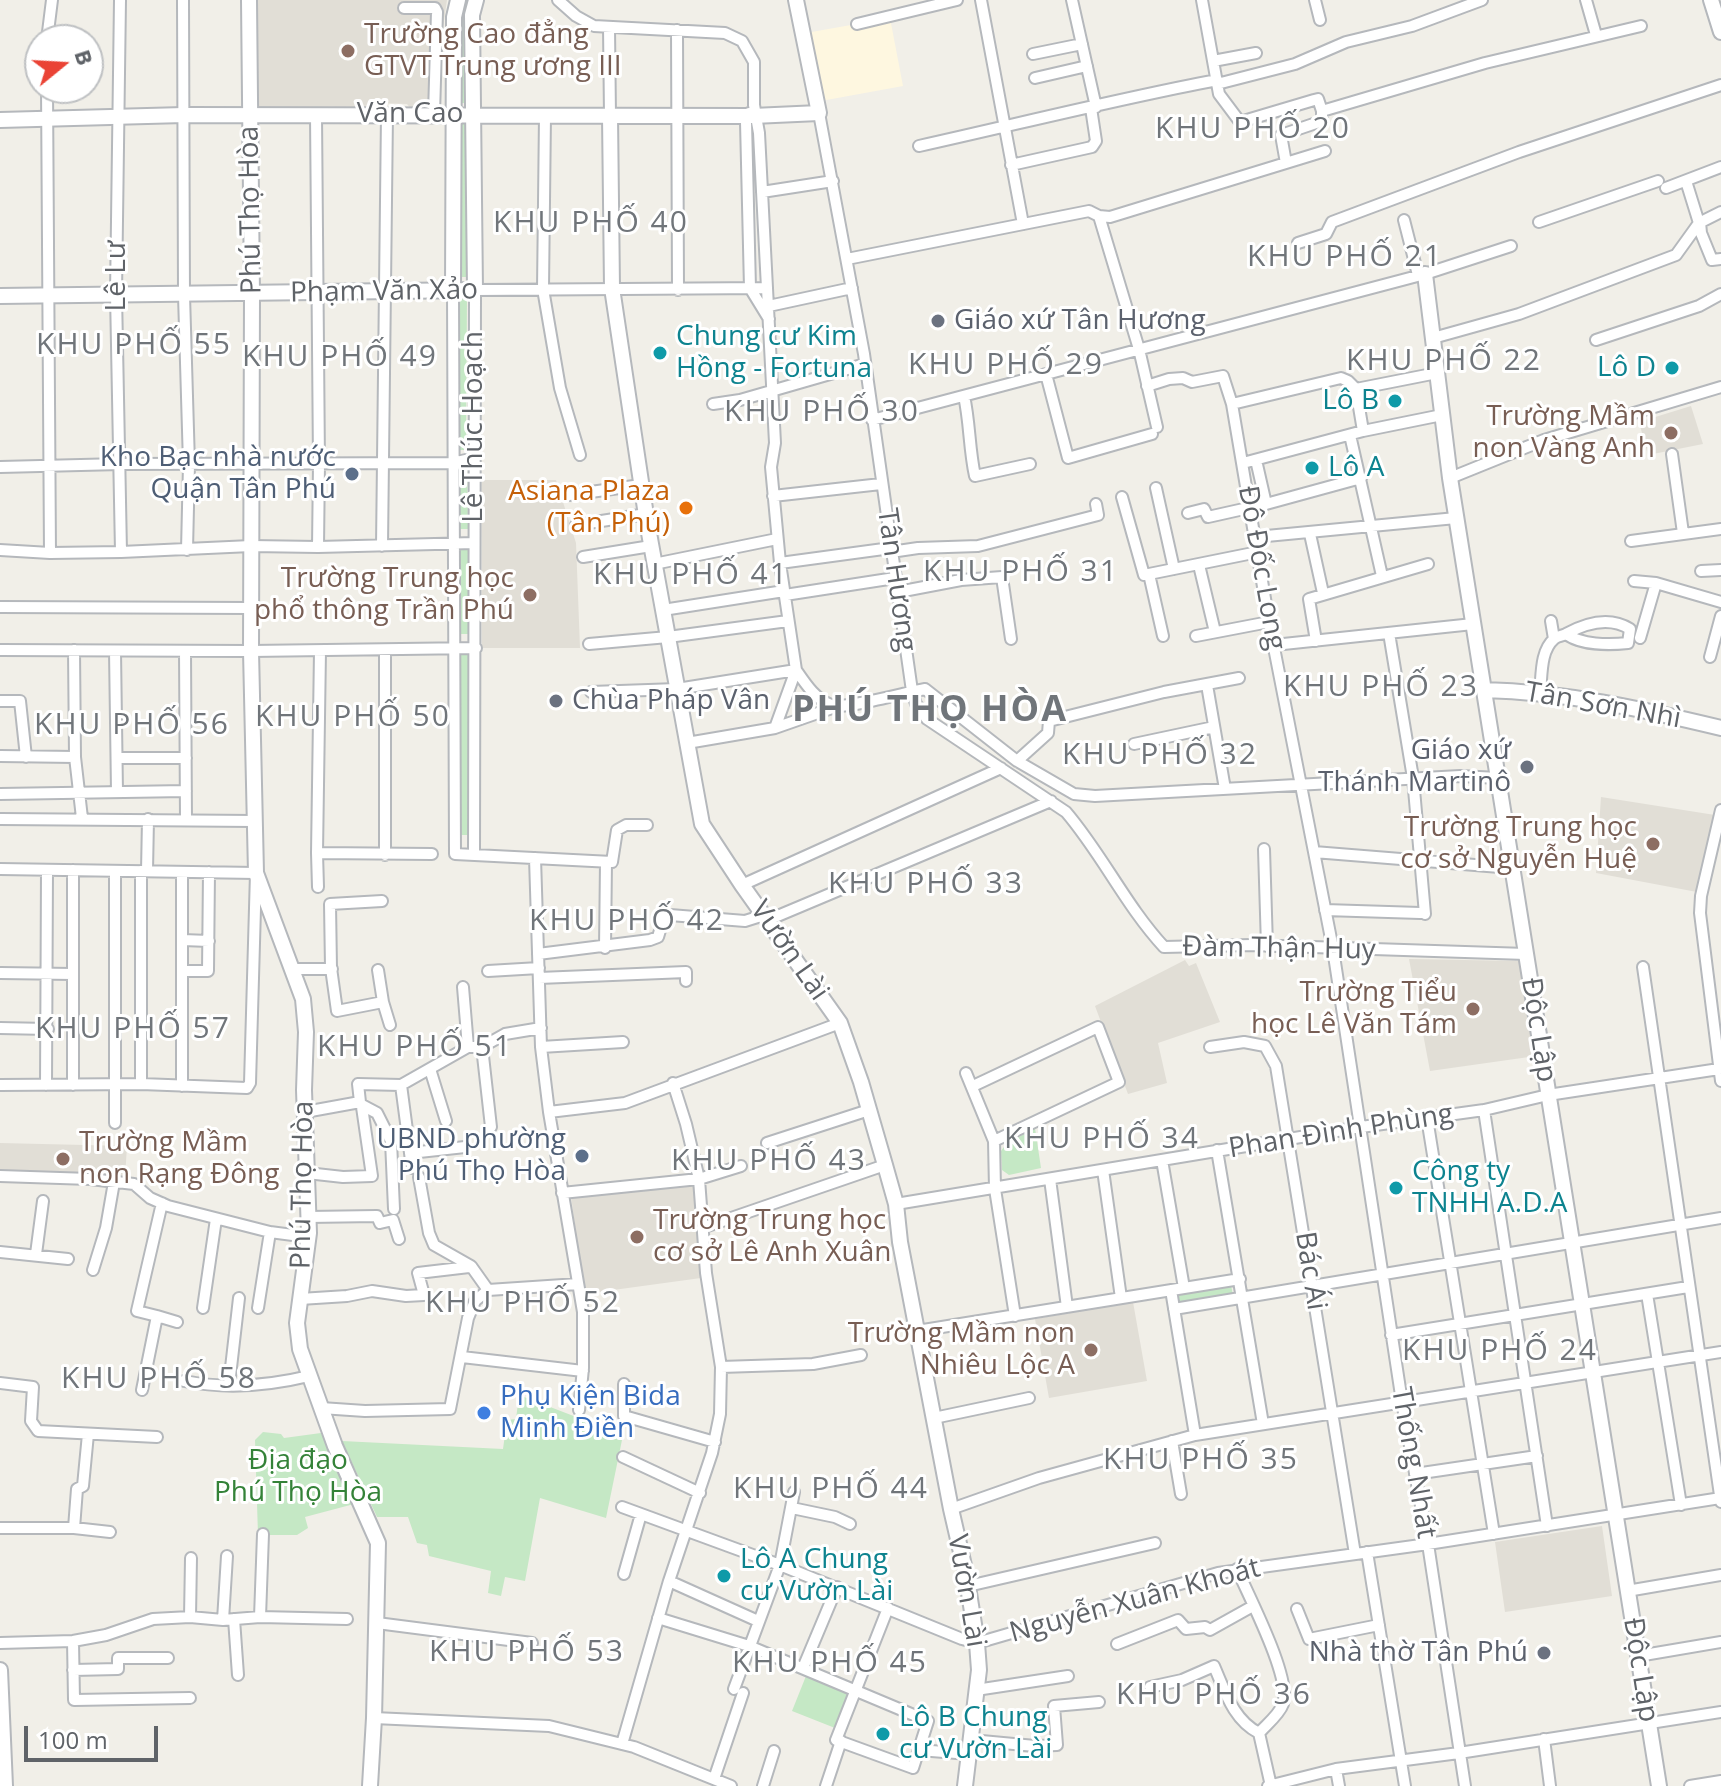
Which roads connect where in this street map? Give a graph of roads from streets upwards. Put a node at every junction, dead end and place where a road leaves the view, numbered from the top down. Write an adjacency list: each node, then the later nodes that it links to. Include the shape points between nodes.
1 (52, 0): 19 (street)
2 (120, 0): 49 (street, Lê Lư)
3 (183, 0): 42 (street)
4 (249, 0): 43 (street, Phú Thọ Hòa)
5 (458, 0): 40 (street, Lê Thúc Hoạch)
6 (476, 0): 41 (street, Lê Thúc Hoạch)
7 (558, 0): 22 (street, via 594,26)
8 (796, 0): 37 (street, Tân Hương)
9 (957, 0): 20 (street)
10 (981, 0): 52 (street)
11 (1072, 0): 26 (street)
12 (1202, 0): 29 (street)
13 (1315, 0): 18 (street)
14 (1482, 0): 32 (street, via 1412,26 1346,42 1295,64)
15 (1586, 0): 25 (street)
16 (1711, 0): 24 (street)
17 (404, 8): 39 (street, via 437,12)
18 (1320, 20)
19 (49, 24)
20 (857, 24)
21 (1641, 26): 25 (street)
22 (609, 27): 23 (street); 47 (street)
23 (677, 30): 36 (street, via 725,33 742,41 754,62); 46 (street)
24 (1721, 32)
25 (1596, 35): 48 (street, via 1485,63)
26 (1082, 44): 28 (street); 30 (street)
27 (1256, 53): 29 (street)
28 (1033, 54)
29 (1213, 61): 32 (street)
30 (1087, 66): 31 (street); 35 (street)
31 (1035, 78)
32 (1217, 82): 35 (street); 48 (street, via 1219,94 1240,122 1314,100 1319,101)
33 (1721, 85): 67 (street, via 1462,172 1332,222 1326,234)
34 (47, 104): 51 (street)
35 (1094, 107): 52 (street); 56 (street, via 1092,147)
36 (753, 112): 37 (street, Văn Cao); 46 (street, Văn Cao); 60 (street); 73 (street)
37 (819, 113): 58 (street, Tân Hương)
38 (387, 114): 39 (street, Văn Cao); 44 (street, Văn Cao); 80 (street)
39 (434, 114): 40 (street, Văn Cao)
40 (454, 114): 41 (street, Văn Cao); 79 (street, Lê Thúc Hoạch)
41 (472, 114): 45 (street, Văn Cao); 77 (street, Lê Thúc Hoạch)
42 (184, 115): 43 (street, Văn Cao); 49 (street, Văn Cao); 85 (street)
43 (250, 115): 44 (street, Văn Cao); 83 (street, Phú Thọ Hòa)
44 (316, 115): 81 (street)
45 (545, 115): 47 (street, Văn Cao); 76 (street)
46 (677, 115): 47 (street, Văn Cao); 78 (street)
47 (610, 116): 72 (street, Vườn Lài)
48 (1322, 116): 55 (street, via 1281,135)
49 (117, 119): 51 (street, Văn Cao); 82 (street, Lê Lư)
50 (0, 120): 51 (street, Văn Cao)
51 (47, 120): 87 (street)
52 (1005, 127): 53 (street); 56 (street)
53 (919, 146)
54 (1325, 151): 55 (street)
55 (1286, 163): 62 (street)
56 (1011, 165): 66 (street)
57 (1721, 167): 59 (street)
58 (833, 181): 60 (street); 69 (street, Tân Hương)
59 (1686, 181): 64 (street); 65 (street)
60 (762, 192): 74 (street)
61 (1721, 212): 65 (street)
62 (1099, 216): 66 (street, via 1089,211); 91 (street)
63 (1404, 220): 71 (street)
64 (1539, 222)
65 (1699, 223): 70 (street, via 1712,260); 89 (street, via 1676,255 1519,314)
66 (1023, 224): 69 (street)
67 (1298, 243)
68 (1511, 246): 71 (street)
69 (847, 259): 75 (street, Tân Hương)
70 (1721, 259)
71 (1422, 274): 89 (street, Độc Lập); 91 (street)
72 (612, 288): 76 (street, Phạm Văn Xảo); 78 (street, Phạm Văn Xảo); 123 (street, Vườn Lài)
73 (750, 288): 74 (street, Phạm Văn Xảo); 78 (street, Phạm Văn Xảo); 88 (street)
74 (767, 288): 88 (street)
75 (852, 288): 88 (street); 92 (street, Tân Hương)
76 (543, 289): 77 (street, Phạm Văn Xảo); 107 (street, via 560,388)
77 (475, 290): 79 (street, Phạm Văn Xảo); 108 (street, Lê Thúc Hoạch)
78 (678, 290)
79 (453, 291): 80 (street, Phạm Văn Xảo); 111 (street, Lê Thúc Hoạch)
80 (387, 292): 81 (street, Phạm Văn Xảo); 115 (street)
81 (318, 293): 83 (street, Phạm Văn Xảo); 110 (street)
82 (116, 294): 85 (street, Phạm Văn Xảo); 87 (street, Phạm Văn Xảo); 113 (street, Lê Lư)
83 (252, 294): 85 (street, Phạm Văn Xảo); 117 (street, Phú Thọ Hòa)
84 (1721, 294): 90 (street)
85 (184, 295): 114 (street)
86 (0, 296): 87 (street, Phạm Văn Xảo)
87 (48, 296): 119 (street)
88 (765, 307): 98 (street)
89 (1433, 338): 93 (street, Độc Lập)
90 (1596, 340)
91 (1139, 349): 94 (street); 95 (street)
92 (865, 364): 98 (street); 103 (street, Tân Hương)
93 (1437, 373): 97 (street); 102 (street, Độc Lập)
94 (1046, 374): 95 (street, via 1068,458 1155,431); 99 (street)
95 (1147, 386): 101 (street, Đô Đốc Long, via 1169,379 1192,382 1223,376)
96 (1721, 387): 121 (street, via 1544,440)
97 (1356, 389): 101 (street, via 1341,378); 104 (street)
98 (772, 390): 100 (street); 126 (street)
99 (964, 396): 103 (street); 116 (street, via 975,476)
100 (713, 404)
101 (1232, 404): 112 (street, Đô Đốc Long)
102 (1442, 415): 104 (street); 121 (street, Độc Lập)
103 (872, 420): 122 (street, Tân Hương)
104 (1363, 431): 105 (street)
105 (1350, 435): 109 (street); 120 (street)
106 (1672, 454): 137 (street)
107 (580, 455)
108 (475, 458): 111 (street); 143 (street, Lê Thúc Hoạch)
109 (1256, 460): 112 (street); 129 (street)
110 (319, 463): 115 (street); 117 (street); 147 (street)
111 (452, 463): 115 (street); 142 (street, Lê Thúc Hoạch)
112 (1243, 463): 130 (street, Đô Đốc Long)
113 (121, 464): 114 (street); 119 (street); 151 (street, Lê Lư)
114 (189, 464): 117 (street); 149 (street)
115 (385, 464): 145 (street)
116 (1030, 464)
117 (251, 465): 144 (street, Phú Thọ Hòa)
118 (0, 467): 119 (street)
119 (49, 467): 153 (street)
120 (1361, 478): 129 (street); 135 (street)
121 (1450, 478): 133 (street, Độc Lập)
122 (881, 484): 126 (street); 150 (street, Tân Hương)
123 (641, 485): 125 (street); 132 (street, Vườn Lài)
124 (1156, 488): 159 (street)
125 (569, 495)
126 (773, 496): 140 (street)
127 (1122, 497): 162 (street, via 1140,568)
128 (1096, 504): 150 (street, via 1098,515 978,546)
129 (1266, 504): 130 (street)
130 (1251, 506): 131 (street, via 1208,517 1204,509); 139 (street, Đô Đốc Long)
131 (1188, 513)
132 (646, 514): 134 (street); 146 (street, Vườn Lài)
133 (1456, 518): 135 (street); 178 (street, Độc Lập)
134 (576, 525)
135 (1373, 527): 138 (street); 163 (street)
136 (1721, 529): 137 (street)
137 (1683, 533): 141 (street)
138 (1310, 534): 139 (street); 169 (street)
139 (1256, 537): 152 (street, Đô Đốc Long)
140 (777, 539): 155 (street); 156 (street)
141 (1631, 541)
142 (453, 543): 143 (street); 145 (street); 195 (street, Lê Thúc Hoạch)
143 (474, 543): 191 (street, Lê Thúc Hoạch)
144 (251, 546): 147 (street); 149 (street); 172 (street, Phú Thọ Hòa)
145 (382, 546): 147 (street)
146 (651, 546): 154 (street); 156 (street, Vườn Lài)
147 (318, 547)
148 (0, 550): 153 (street)
149 (187, 550): 151 (street)
150 (891, 550): 155 (street); 164 (street, Tân Hương)
151 (121, 552): 153 (street)
152 (1258, 552): 158 (street); 177 (street, Đô Đốc Long)
153 (50, 553)
154 (583, 557)
155 (780, 563): 168 (street)
156 (654, 564): 173 (street, Vườn Lài)
157 (1428, 564): 163 (street)
158 (1199, 565): 159 (street); 179 (street)
159 (1174, 569): 162 (street)
160 (1721, 570): 161 (street)
161 (1701, 571)
162 (1149, 574): 182 (street)
163 (1382, 576): 169 (street)
164 (895, 578): 167 (street, Tân Hương); 168 (street)
165 (1634, 581): 166 (street)
166 (1656, 583): 170 (street); 185 (street)
167 (898, 592): 186 (street, via 1002,577); 206 (street, Tân Hương)
168 (784, 593): 173 (street); 175 (street)
169 (1323, 593): 188 (street, via 1309,599)
170 (1721, 602)
171 (1, 606): 172 (street)
172 (251, 608): 198 (street, Phú Thọ Hòa)
173 (663, 610): 184 (street, Vườn Lài)
174 (1721, 616): 200 (street)
175 (788, 621): 184 (street); 201 (street)
176 (1551, 621): 187 (street)
177 (1269, 622): 179 (street); 190 (street, Đô Đốc Long)
178 (1473, 624): 180 (street); 205 (street, Độc Lập)
179 (1215, 632): 183 (street)
180 (1389, 633): 188 (street); 223 (street)
181 (1566, 634): 181 (street, via 1576,626 1602,622 1630,629 1628,643 1613,645); 187 (street)
182 (1163, 636)
183 (1196, 636)
184 (668, 637): 189 (street); 204 (street, Vườn Lài)
185 (1640, 638)
186 (1011, 639)
187 (1554, 639): 208 (street, via 1543,659)
188 (1316, 641): 190 (street)
189 (589, 644)
190 (1274, 645): 225 (street, Đô Đốc Long)
191 (476, 648): 195 (street); 245 (street, Lê Thúc Hoạch)
192 (0, 650): 193 (street)
193 (74, 650): 196 (street); 218 (street)
194 (385, 650): 195 (street); 199 (street); 246 (street)
195 (454, 650): 245 (street, Lê Thúc Hoạch)
196 (115, 651): 197 (street); 219 (street)
197 (185, 651): 198 (street); 220 (street)
198 (251, 651): 199 (street); 239 (street, Phú Thọ Hòa)
199 (320, 651): 243 (street)
200 (1710, 657)
201 (796, 670): 204 (street); 210 (street, via 822,700); 212 (street)
202 (1239, 678): 203 (street)
203 (1207, 685): 211 (street); 221 (street, via 1049,721 1048,733)
204 (677, 689): 207 (street); 214 (street, Vườn Lài)
205 (1484, 690): 208 (street, Tân Sơn Nhì); 224 (street, Độc Lập)
206 (912, 691): 210 (street); 221 (street, Tân Hương, via 925,689); 222 (street, Đàm Thận Huy, via 927,719)
207 (591, 692)
208 (1540, 692): 213 (street, Tân Sơn Nhì)
209 (0, 701): 217 (street, via 20,701)
210 (838, 706): 212 (street)
211 (1214, 727): 215 (street); 226 (street)
212 (775, 728): 214 (street)
213 (1721, 728)
214 (687, 743): 259 (street, Vườn Lài, via 702,824)
215 (1134, 744)
216 (0, 756): 217 (street)
217 (26, 757): 218 (street)
218 (75, 757): 229 (street)
219 (117, 758): 220 (street); 228 (street)
220 (186, 758): 227 (street)
221 (1017, 761): 231 (street, Tân Hương)
222 (1001, 768): 232 (street, Đàm Thận Huy); 259 (street)
223 (1413, 778): 224 (street, Tân Hương); 225 (street, Tân Hương); 248 (street)
224 (1498, 778): 250 (street, Độc Lập)
225 (1300, 785): 226 (street, Tân Hương); 242 (street, Đô Đốc Long)
226 (1225, 789): 231 (street, Tân Hương)
227 (186, 791): 228 (street); 238 (street)
228 (117, 792): 229 (street)
229 (79, 793): 230 (street); 235 (street)
230 (0, 794)
231 (1074, 794): 234 (street)
232 (1051, 801): 234 (street, Đàm Thận Huy); 263 (street)
233 (1721, 810): 295 (street, via 1700,913)
234 (1066, 812): 266 (street, Đàm Thận Huy, via 1164,947)
235 (82, 818): 236 (street); 237 (street)
236 (0, 819)
237 (148, 819): 238 (street); 255 (street)
238 (186, 820): 239 (street)
239 (255, 821): 258 (street, Phú Thọ Hòa)
240 (647, 825): 249 (street, via 617,830 612,862)
241 (1264, 849): 266 (street)
242 (1314, 852): 248 (street); 262 (street, Đô Đốc Long)
243 (317, 853): 246 (street); 260 (street)
244 (432, 854): 246 (street)
245 (464, 854): 247 (street)
246 (385, 855)
247 (535, 858): 249 (street); 269 (street)
248 (1421, 860): 250 (street); 262 (street, via 1422,914)
249 (606, 862): 267 (street)
250 (1512, 868): 270 (street, Độc Lập)
251 (0, 869): 252 (street)
252 (47, 870): 253 (street); 278 (street)
253 (73, 870): 254 (street); 280 (street)
254 (115, 871): 255 (street); 304 (street)
255 (144, 871): 256 (street); 300 (street)
256 (182, 872): 257 (street); 264 (street)
257 (209, 872): 258 (street); 265 (street)
258 (256, 873): 272 (street, Phú Thọ Hòa); 306 (street, via 250,1083 242,1089)
259 (742, 885): 263 (street, Vườn Lài)
260 (318, 887)
261 (382, 901): 273 (street, via 330,904)
262 (1325, 910): 268 (street, Đô Đốc Long)
263 (766, 918): 267 (street, via 670,915 661,921 658,937); 284 (street, Vườn Lài)
264 (183, 940): 265 (street); 275 (street)
265 (209, 941): 275 (street, via 208,971)
266 (1267, 946): 268 (street, Đàm Thận Huy)
267 (605, 948): 269 (street)
268 (1333, 949): 270 (street, Đàm Thận Huy); 318 (street, Thống Nhất)
269 (538, 954): 279 (street)
270 (1526, 954): 308 (street, Độc Lập)
271 (1643, 967): 297 (street)
272 (292, 969): 273 (street); 312 (street, Phú Thọ Hòa, via 304,1010)
273 (332, 969): 283 (street, via 337,1011)
274 (378, 970): 283 (street)
275 (184, 971): 306 (street)
276 (488, 971): 279 (street)
277 (0, 973): 278 (street)
278 (47, 973): 280 (street); 288 (street)
279 (539, 973): 281 (street, via 686,972); 287 (street)
280 (73, 974): 303 (street)
281 (686, 981)
282 (463, 987): 290 (street)
283 (383, 1002): 285 (street)
284 (840, 1023): 299 (street); 310 (street, Vườn Lài)
285 (390, 1025)
286 (0, 1028): 288 (street)
287 (541, 1028): 291 (street, via 505,1034); 292 (street)
288 (48, 1029): 302 (street)
289 (623, 1042): 292 (street)
290 (468, 1047): 291 (street); 294 (street)
291 (482, 1047): 317 (street)
292 (541, 1047): 313 (street)
293 (1210, 1047): 319 (street, Bác Ái, via 1244,1042 1265,1046 1276,1066)
294 (430, 1069): 305 (street); 315 (street)
295 (1719, 1069): 297 (street, Phan Đình Phùng); 298 (street)
296 (966, 1073): 307 (street)
297 (1659, 1078): 308 (street, Phan Đình Phùng); 343 (street)
298 (1721, 1081)
299 (673, 1083): 313 (street, via 625,1103); 331 (street)
300 (141, 1084): 304 (street); 306 (street)
301 (0, 1085): 302 (street)
302 (46, 1085): 303 (street)
303 (73, 1085): 304 (street)
304 (116, 1085): 316 (street)
305 (401, 1085): 309 (street, via 358,1084); 324 (street)
306 (182, 1086)
307 (973, 1086): 320 (street); 320 (street, via 1098,1027 1119,1082)
308 (1548, 1095): 311 (street, Phan Đình Phùng); 348 (street, Độc Lập)
309 (361, 1105): 312 (street); 329 (street, via 372,1176); 339 (street, via 377,1113 391,1141)
310 (869, 1110): 321 (street); 326 (street, Vườn Lài)
311 (1484, 1110): 314 (street, Phan Đình Phùng); 350 (street)
312 (305, 1112): 329 (street, Phú Thọ Hòa)
313 (549, 1112): 335 (street)
314 (1427, 1118): 318 (street, Phan Đình Phùng); 353 (street)
315 (446, 1121)
316 (115, 1123)
317 (491, 1127)
318 (1361, 1127): 319 (street, Phan Đình Phùng); 356 (street, Thống Nhất)
319 (1287, 1139): 323 (street, Phan Đình Phùng); 359 (street, Bác Ái)
320 (994, 1141): 334 (street)
321 (767, 1143)
322 (465, 1147): 324 (street)
323 (1217, 1150): 325 (street, Phan Đình Phùng); 357 (street)
324 (410, 1153): 354 (street, via 434,1245)
325 (1162, 1160): 328 (street, Phan Đình Phùng); 361 (street)
326 (885, 1165): 338 (street, Vườn Lài); 344 (street)
327 (741, 1166): 331 (street)
328 (1103, 1170): 332 (street, Phan Đình Phùng); 366 (street)
329 (307, 1173): 340 (street, Phú Thọ Hòa)
330 (0, 1176): 333 (street)
331 (699, 1179): 335 (street); 344 (street)
332 (1050, 1179): 334 (street, Phan Đình Phùng); 370 (street)
333 (114, 1182): 337 (street, via 134,1184); 355 (street)
334 (995, 1189): 338 (street, Phan Đình Phùng); 375 (street)
335 (562, 1193): 358 (street)
336 (43, 1201): 351 (street)
337 (162, 1203): 342 (street); 374 (street, via 137,1311)
338 (896, 1204): 379 (street, Vườn Lài)
339 (394, 1209)
340 (308, 1217): 346 (street, Phú Thọ Hòa); 347 (street, via 377,1216 380,1223 393,1220)
341 (1721, 1218): 343 (street)
342 (216, 1219): 345 (street); 371 (street)
343 (1680, 1224): 348 (street); 360 (street)
344 (702, 1228): 386 (street)
345 (270, 1232): 346 (street); 372 (street)
346 (308, 1237): 368 (street, Phú Thọ Hòa)
347 (399, 1239)
348 (1572, 1242): 350 (street); 369 (street, Độc Lập)
349 (0, 1252): 351 (street)
350 (1507, 1253): 353 (street); 376 (street)
351 (36, 1254): 352 (street)
352 (68, 1259)
353 (1450, 1261): 356 (street); 378 (street)
354 (471, 1266): 362 (street); 368 (street, via 418,1273 424,1295 372,1291)
355 (93, 1270)
356 (1382, 1273): 359 (street); 380 (street, Thống Nhất)
357 (1240, 1279): 361 (street); 367 (street)
358 (578, 1284): 362 (street); 387 (street)
359 (1313, 1287): 367 (street); 401 (street, Bác Ái)
360 (1688, 1287): 364 (street); 383 (street)
361 (1184, 1288): 363 (street)
362 (488, 1290): 384 (street, via 475,1301 468,1318)
363 (1171, 1290): 366 (street); 373 (street)
364 (1647, 1294): 369 (street); 385 (street)
365 (239, 1298): 394 (street)
366 (1121, 1298): 370 (street)
367 (1243, 1298): 373 (street); 403 (street)
368 (300, 1299): 389 (street, Phú Thọ Hòa, via 300,1349)
369 (1582, 1305): 376 (street); 388 (street, Độc Lập)
370 (1067, 1307): 375 (street)
371 (203, 1308)
372 (258, 1308)
373 (1174, 1309): 405 (street)
374 (157, 1316): 377 (street); 395 (street)
375 (1015, 1316): 379 (street)
376 (1516, 1316): 378 (street); 392 (street)
377 (177, 1322)
378 (1461, 1324): 380 (street); 396 (street)
379 (917, 1331): 402 (street, Vườn Lài)
380 (1391, 1335): 398 (street, Thống Nhất)
381 (1721, 1352): 383 (street)
382 (861, 1355): 386 (street, via 813,1364)
383 (1698, 1355): 385 (street); 416 (street)
384 (462, 1357): 387 (street); 399 (street, via 450,1409)
385 (1658, 1362): 388 (street); 417 (street)
386 (721, 1367): 408 (street)
387 (583, 1371): 400 (street)
388 (1593, 1372): 392 (street); 422 (street, Độc Lập)
389 (309, 1376): 394 (street); 399 (street, Phú Thọ Hòa)
390 (184, 1381): 394 (street)
391 (0, 1383): 404 (street, via 33,1387 31,1421 38,1431)
392 (1526, 1383): 396 (street); 409 (street)
393 (624, 1384): 408 (street, via 624,1416)
394 (229, 1385)
395 (142, 1390)
396 (1471, 1391): 398 (street); 411 (street)
397 (1029, 1398): 402 (street)
398 (1402, 1402): 401 (street); 412 (street, Thống Nhất)
399 (321, 1408): 454 (street, Phú Thọ Hòa, via 376,1535)
400 (579, 1410)
401 (1333, 1413): 403 (street); 434 (street, Bác Ái)
402 (934, 1418): 420 (street, Vườn Lài)
403 (1263, 1424): 405 (street)
404 (88, 1434): 406 (street); 426 (street)
405 (1195, 1435): 407 (street)
406 (157, 1437)
407 (1172, 1441): 415 (street); 420 (street)
408 (715, 1442): 414 (street)
409 (1537, 1456): 411 (street); 424 (street)
410 (623, 1457): 414 (street)
411 (1484, 1464): 412 (street); 430 (street)
412 (1415, 1474): 432 (street, Thống Nhất)
413 (794, 1492): 419 (street)
414 (700, 1493): 427 (street)
415 (1181, 1494)
416 (1721, 1500): 417 (street, Nguyễn Xuân Khoát)
417 (1681, 1505): 422 (street, Nguyễn Xuân Khoát)
418 (622, 1507): 421 (street)
419 (792, 1508): 423 (street); 437 (street)
420 (951, 1509): 442 (street, Vườn Lài)
421 (641, 1514): 427 (street); 439 (street)
422 (1615, 1515): 424 (street, Nguyễn Xuân Khoát); 444 (street, Độc Lập)
423 (850, 1524)
424 (1547, 1526): 430 (street, Nguyễn Xuân Khoát)
425 (0, 1528): 426 (street)
426 (74, 1528): 428 (street)
427 (687, 1529): 437 (street); 441 (street)
428 (110, 1532)
429 (263, 1534): 449 (street)
430 (1494, 1534): 432 (street, Nguyễn Xuân Khoát)
431 (1155, 1543): 442 (street)
432 (1428, 1544): 433 (street, Nguyễn Xuân Khoát); 486 (street, Thống Nhất)
433 (1367, 1552): 434 (street, Nguyễn Xuân Khoát); 455 (street)
434 (1355, 1554): 438 (street, Nguyễn Xuân Khoát)
435 (227, 1556): 452 (street)
436 (191, 1558): 448 (street)
437 (780, 1565): 443 (street); 453 (street)
438 (1237, 1569): 445 (street); 460 (street, Nguyễn Xuân Khoát)
439 (624, 1574)
440 (1721, 1575): 444 (street)
441 (669, 1581): 450 (street); 453 (street)
442 (968, 1586): 460 (street, Vườn Lài)
443 (837, 1587): 446 (street); 465 (street)
444 (1627, 1591): 463 (street, Độc Lập)
445 (1253, 1606): 461 (street, via 1210,1630 1186,1629 1178,1620); 478 (street, via 1285,1689 1282,1707)
446 (888, 1608): 460 (street); 471 (street)
447 (1297, 1609): 455 (street, via 1309,1639)
448 (190, 1617): 452 (street); 456 (street, via 153,1619)
449 (260, 1617): 451 (street); 452 (street)
450 (658, 1618): 462 (street); 481 (street)
451 (347, 1619)
452 (229, 1620): 468 (street)
453 (758, 1621): 462 (street)
454 (377, 1623): 459 (street); 476 (street, Phú Thọ Hòa)
455 (1379, 1625): 487 (street)
456 (73, 1641): 458 (street); 467 (street)
457 (1721, 1642): 463 (street)
458 (0, 1643)
459 (532, 1643)
460 (977, 1643): 472 (street, Vườn Lài)
461 (1117, 1644)
462 (749, 1646): 465 (street); 489 (street)
463 (1638, 1656): 477 (street, Độc Lập)
464 (168, 1658): 467 (street, via 118,1658 118,1669)
465 (803, 1668): 471 (street)
466 (0, 1670): 484 (street)
467 (73, 1670): 473 (street, via 74,1700)
468 (238, 1675)
469 (1068, 1676): 472 (street)
470 (1150, 1687): 478 (street, via 1214,1666 1230,1704)
471 (855, 1690): 479 (street); 483 (street, via 928,1721)
472 (976, 1690): 482 (street, Vườn Lài)
473 (190, 1698)
474 (1099, 1702): 482 (street, via 1054,1706 1057,1745)
475 (1721, 1712): 477 (street)
476 (374, 1718): 481 (street, via 540,1725); 492 (street, Phú Thọ Hòa)
477 (1649, 1724): 480 (street); 502 (street, Độc Lập)
478 (1259, 1733): 497 (street)
479 (839, 1737): 483 (street, via 913,1768); 495 (street)
480 (1544, 1739): 486 (street); 501 (street)
481 (622, 1744): 489 (street)
482 (970, 1747): 483 (street); 496 (street, Vườn Lài)
483 (919, 1750)
484 (1, 1751): 491 (street)
485 (774, 1751): 494 (street)
486 (1459, 1753): 487 (street); 500 (street, Thống Nhất)
487 (1401, 1760): 488 (street); 499 (street)
488 (1336, 1769): 497 (street); 498 (street)
489 (714, 1779): 493 (street)
490 (1721, 1781): 503 (street)
491 (5, 1786)
492 (370, 1786)
493 (731, 1786)
494 (763, 1786)
495 (826, 1786)
496 (965, 1786)
497 (1270, 1786)
498 (1339, 1786)
499 (1405, 1786)
500 (1465, 1786)
501 (1550, 1786)
502 (1659, 1786)
503 (1690, 1786)

